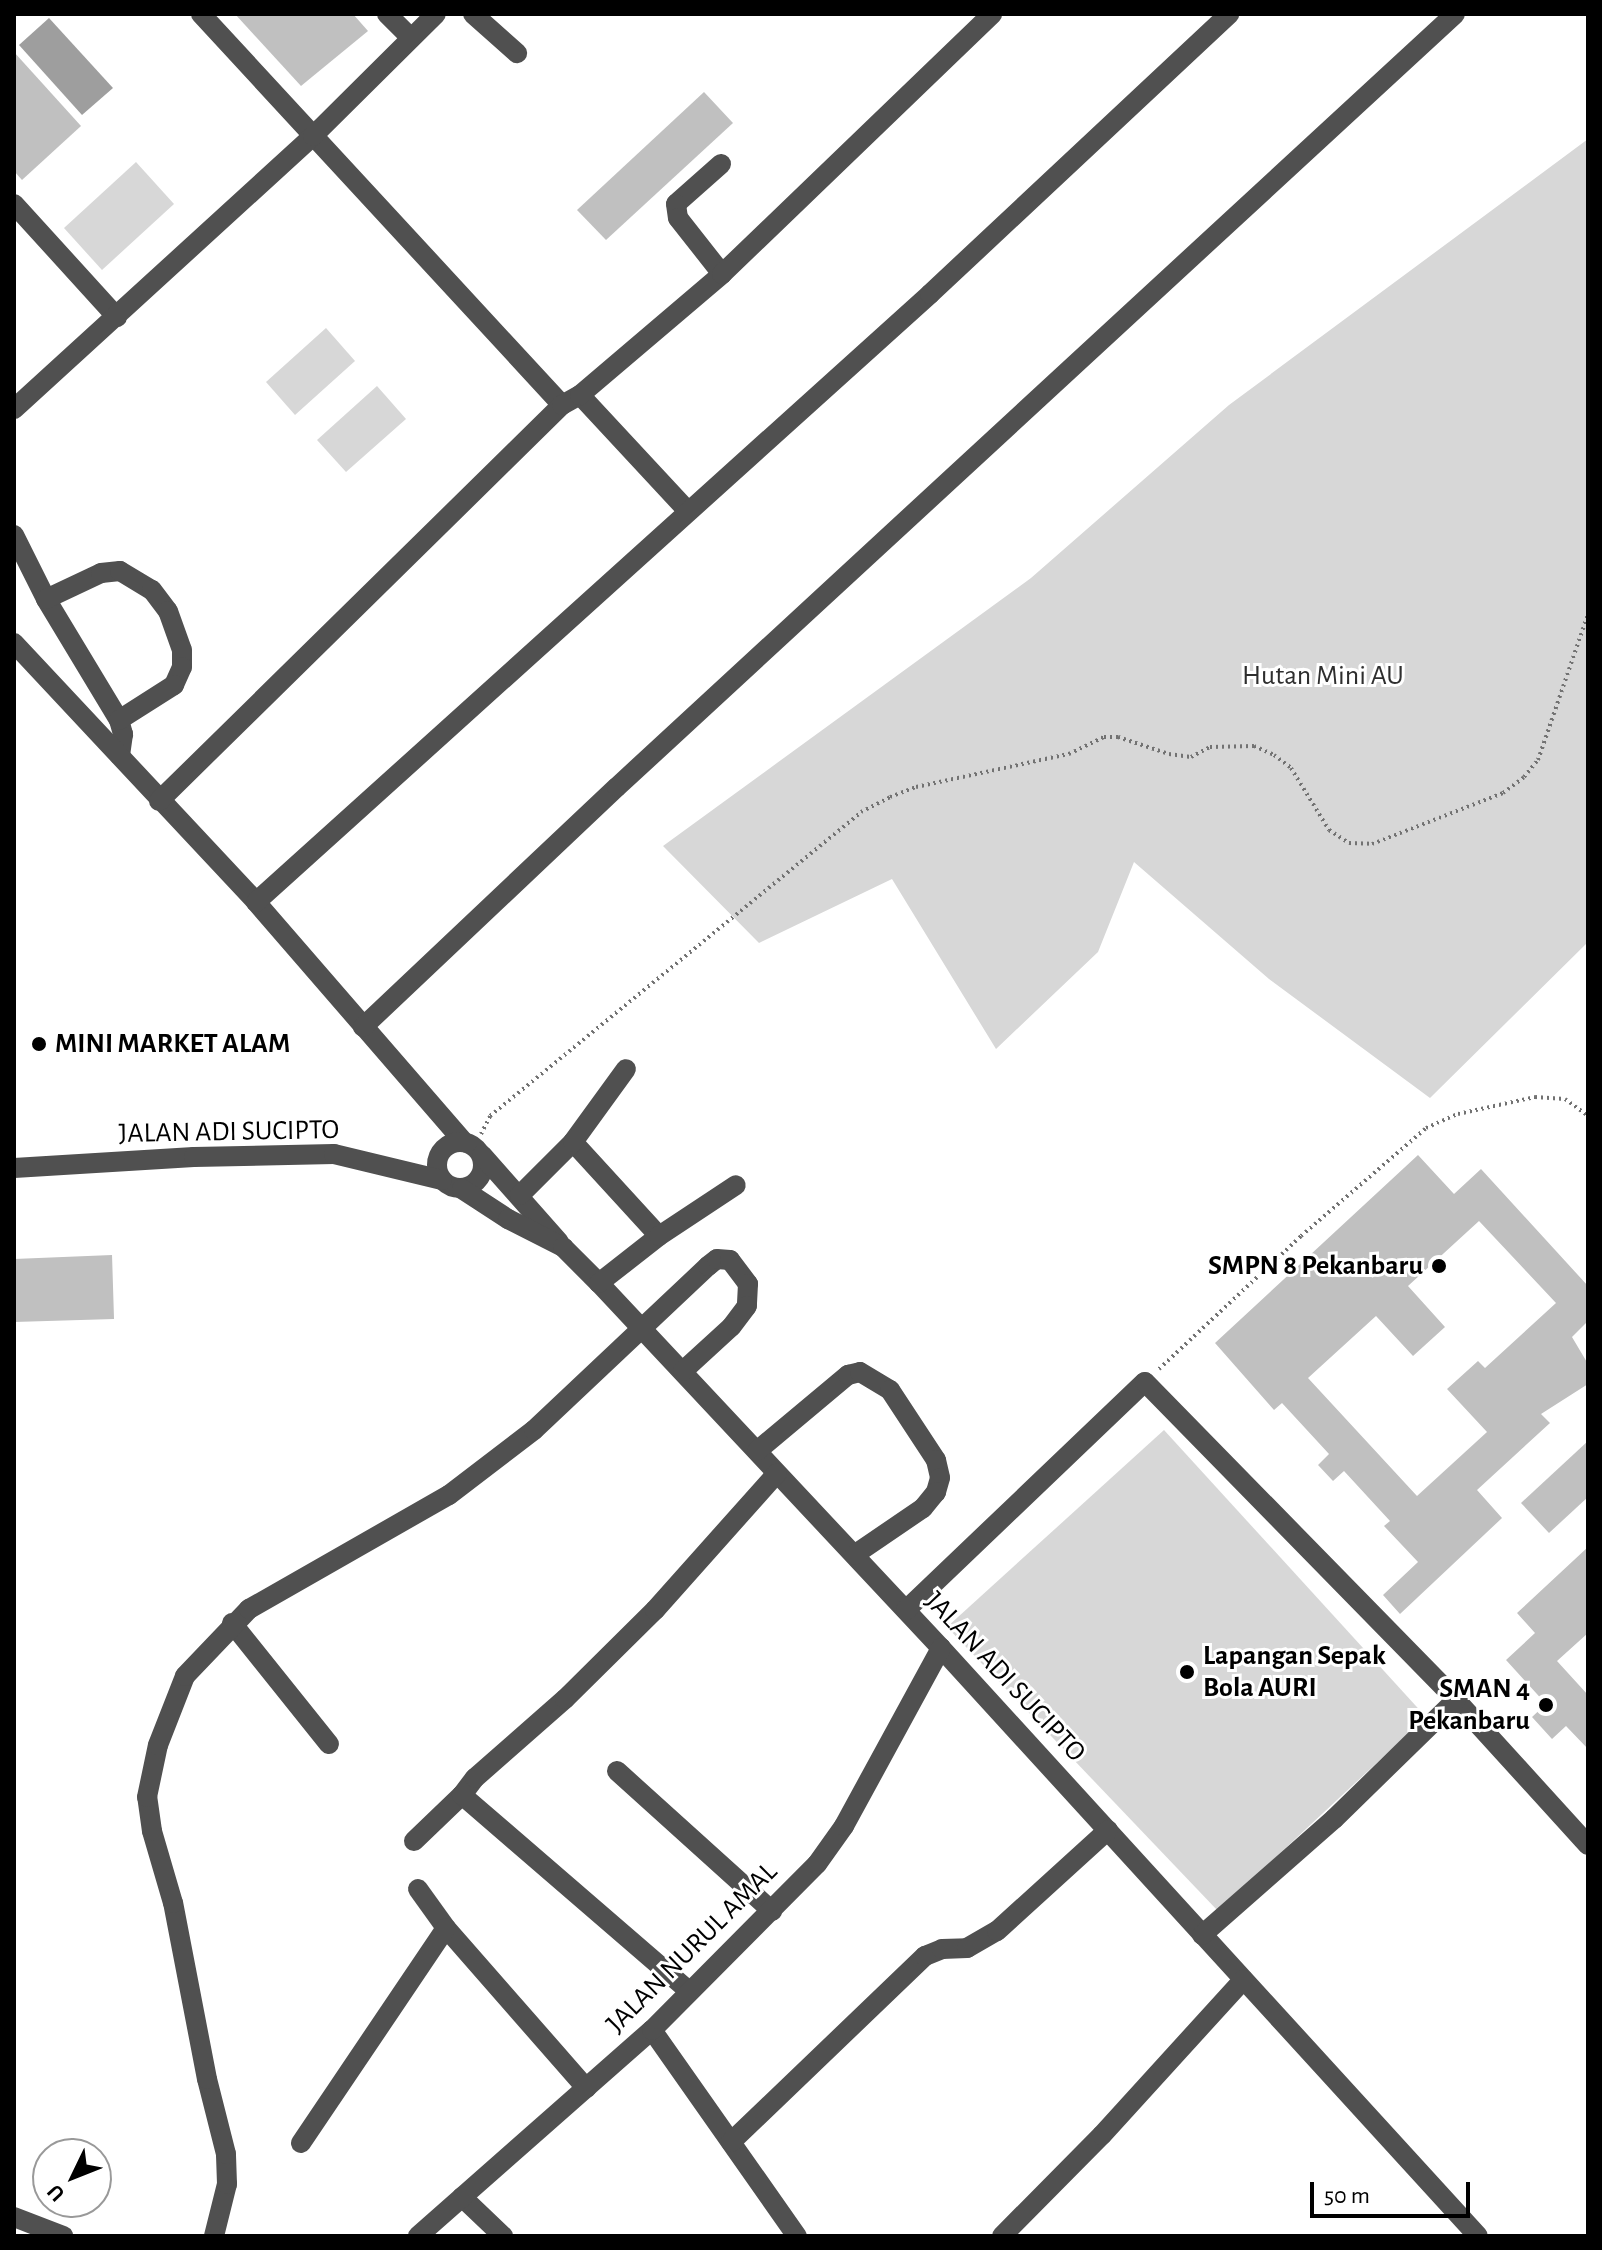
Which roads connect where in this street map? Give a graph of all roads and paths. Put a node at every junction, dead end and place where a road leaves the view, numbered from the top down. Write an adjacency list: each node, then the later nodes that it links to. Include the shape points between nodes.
1 (201, 14): 10 (street)
2 (387, 14): 8 (street)
3 (436, 14): 8 (street)
4 (473, 14): 9 (street)
5 (992, 14): 13 (street)
6 (1229, 14): 17 (street, via 930,294)
7 (1455, 14): 26 (street)
8 (411, 38): 10 (street)
9 (517, 53)
10 (313, 136): 14 (street); 15 (street)
11 (721, 164): 13 (street, via 676,204 678,218)
12 (14, 204): 14 (street)
13 (722, 274): 15 (street)
14 (117, 317): 16 (street)
15 (571, 400): 17 (street); 24 (street)
16 (14, 409)
17 (687, 510): 25 (street)
18 (14, 535): 19 (street)
19 (46, 599): 22 (street); 22 (street, via 101,573 120,571 152,590 168,611 182,650 182,667 167,690)
20 (1588, 614): 30 (path, via 1538,760 1524,777 1503,793 1372,844 1349,843 1329,830 1291,768 1254,746 1210,747 1191,757 1104,737 1069,754 890,797 861,812 490,1116)
21 (14, 643): 23 (street)
22 (119, 720): 23 (street)
23 (120, 756): 24 (street)
24 (159, 801): 25 (street)
25 (256, 902): 26 (street)
26 (363, 1027): 30 (street)
27 (626, 1069): 29 (street)
28 (1588, 1116): 41 (path, via 1565,1099 1535,1097 1458,1114 1426,1128)
29 (573, 1142): 35 (street); 36 (street)
30 (474, 1148): 32 (street, via 448,1145 438,1157); 34 (street, via 481,1177); 35 (street)
31 (14, 1168): 32 (street, JALAN ADI SUCIPTO, via 334,1154)
32 (442, 1180): 34 (street)
33 (736, 1185): 36 (street)
34 (462, 1189): 37 (street, JALAN ADI SUCIPTO)
35 (520, 1195): 37 (street)
36 (659, 1236): 38 (street)
37 (563, 1247): 38 (street, JALAN ADI SUCIPTO)
38 (599, 1283): 39 (street, JALAN ADI SUCIPTO)
39 (641, 1328): 40 (street, JALAN ADI SUCIPTO); 40 (street, via 717,1259 730,1260 748,1284 747,1306); 46 (street, via 534,1430 449,1495 373,1542 273,1592)
40 (683, 1371): 42 (street, JALAN ADI SUCIPTO)
41 (1145, 1382): 45 (street); 48 (street)
42 (757, 1451): 43 (street, JALAN ADI SUCIPTO); 44 (street, via 848,1375 870,1375 890,1390 936,1460 940,1478 923,1508)
43 (777, 1473): 44 (street, JALAN ADI SUCIPTO); 51 (street, via 655,1610)
44 (854, 1555): 45 (street, JALAN ADI SUCIPTO)
45 (906, 1610): 47 (street, JALAN ADI SUCIPTO)
46 (232, 1623): 49 (street); 68 (street, via 185,1676 158,1745 147,1797 226,2154 227,2184)
47 (941, 1648): 52 (street, JALAN ADI SUCIPTO); 56 (street, JALAN NURUL AMAL, via 844,1826)
48 (1456, 1700): 54 (street); 58 (street, via 1334,1819)
49 (329, 1744)
50 (617, 1771): 56 (street)
51 (462, 1795): 53 (street); 60 (street)
52 (1108, 1830): 58 (street, JALAN ADI SUCIPTO); 63 (street, via 997,1931 967,1948 925,1956)
53 (414, 1841)
54 (1588, 1845)
55 (418, 1889): 57 (street)
56 (772, 1911): 60 (street, JALAN NURUL AMAL)
57 (446, 1928): 62 (street); 64 (street)
58 (1202, 1935): 59 (street, JALAN ADI SUCIPTO)
59 (1243, 1980): 72 (street); 73 (street, JALAN ADI SUCIPTO)
60 (689, 1991): 61 (street, JALAN NURUL AMAL)
61 (652, 2030): 62 (street, JALAN NURUL AMAL); 63 (street)
62 (586, 2088): 65 (street, JALAN NURUL AMAL)
63 (731, 2142): 71 (street)
64 (301, 2143)
65 (462, 2197): 69 (street, JALAN NURUL AMAL); 70 (street)
66 (14, 2217): 67 (street)
67 (63, 2236)
68 (214, 2236)
69 (418, 2236)
70 (503, 2236)
71 (797, 2236)
72 (1002, 2236)
73 (1478, 2236)

